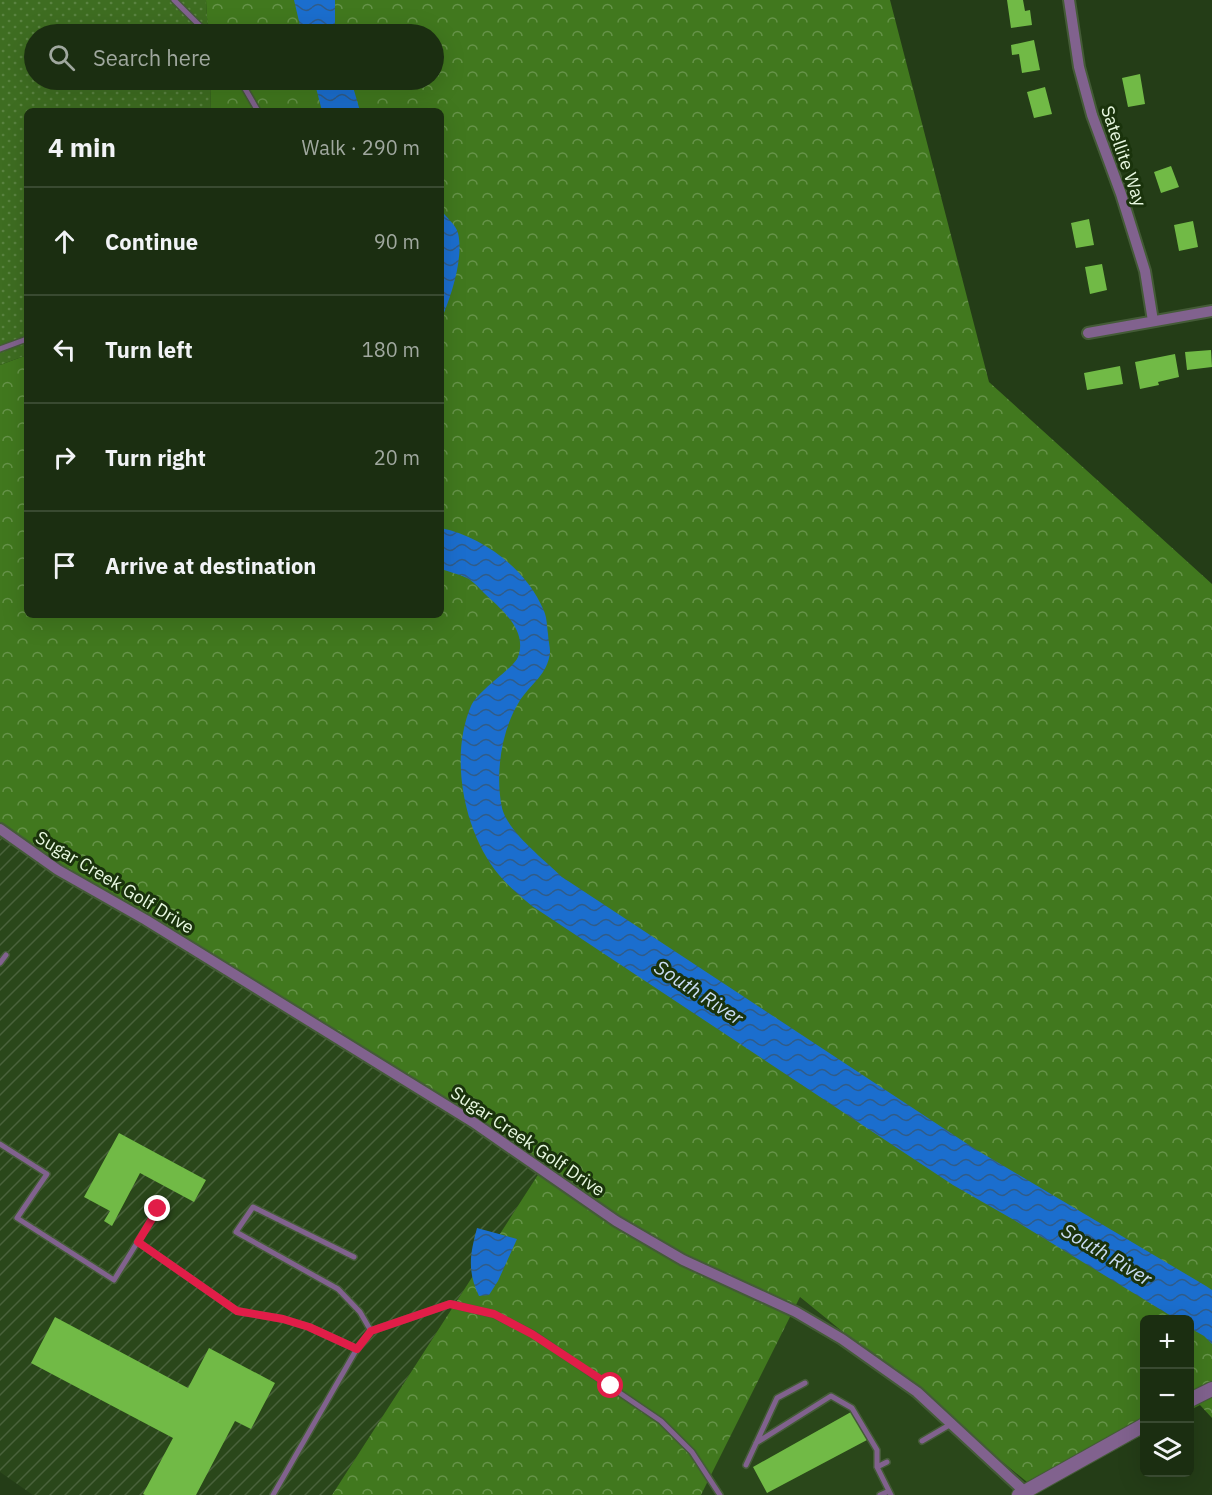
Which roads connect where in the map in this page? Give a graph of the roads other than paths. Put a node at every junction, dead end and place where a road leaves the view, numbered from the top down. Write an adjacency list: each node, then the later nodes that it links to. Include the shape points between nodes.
1 (174, 0): 3 (lane)
2 (1069, 0): 7 (street, Satellite Way, via 1079,67 1145,271)
3 (198, 24)
4 (246, 90): 5 (lane)
5 (256, 108)
6 (1212, 311): 7 (street)
7 (1153, 321): 8 (street)
8 (1088, 333)
9 (24, 340): 10 (lane)
10 (0, 349)
11 (0, 829): 23 (street, Sugar Creek Golf Drive, via 58,870 473,1122 616,1221 683,1260 796,1312 842,1339 917,1392)
12 (6, 955): 13 (lane)
13 (0, 963)
14 (0, 1144): 16 (lane, via 47,1174 17,1218 114,1280)
15 (158, 1209): 16 (lane)
16 (138, 1242): 19 (lane, via 237,1311 309,1327)
17 (354, 1257): 18 (lane, via 253,1207 236,1232 338,1289 360,1312)
18 (371, 1331): 19 (lane); 33 (lane, via 450,1304 494,1314 532,1334 661,1421 692,1452)
19 (357, 1349): 32 (lane)
20 (805, 1383): 26 (lane, via 777,1398)
21 (1212, 1389): 22 (street)
22 (1194, 1398)
23 (951, 1424): 25 (lane); 31 (street, Sugar Creek Golf Drive)
24 (1140, 1427): 31 (street)
25 (922, 1441)
26 (756, 1443): 28 (lane); 29 (lane, via 831,1396 852,1408 877,1450)
27 (887, 1462): 29 (lane)
28 (746, 1465)
29 (877, 1467): 30 (lane)
30 (890, 1493): 34 (lane)
31 (1021, 1494)
32 (273, 1495)
33 (720, 1495)
34 (880, 1495)

